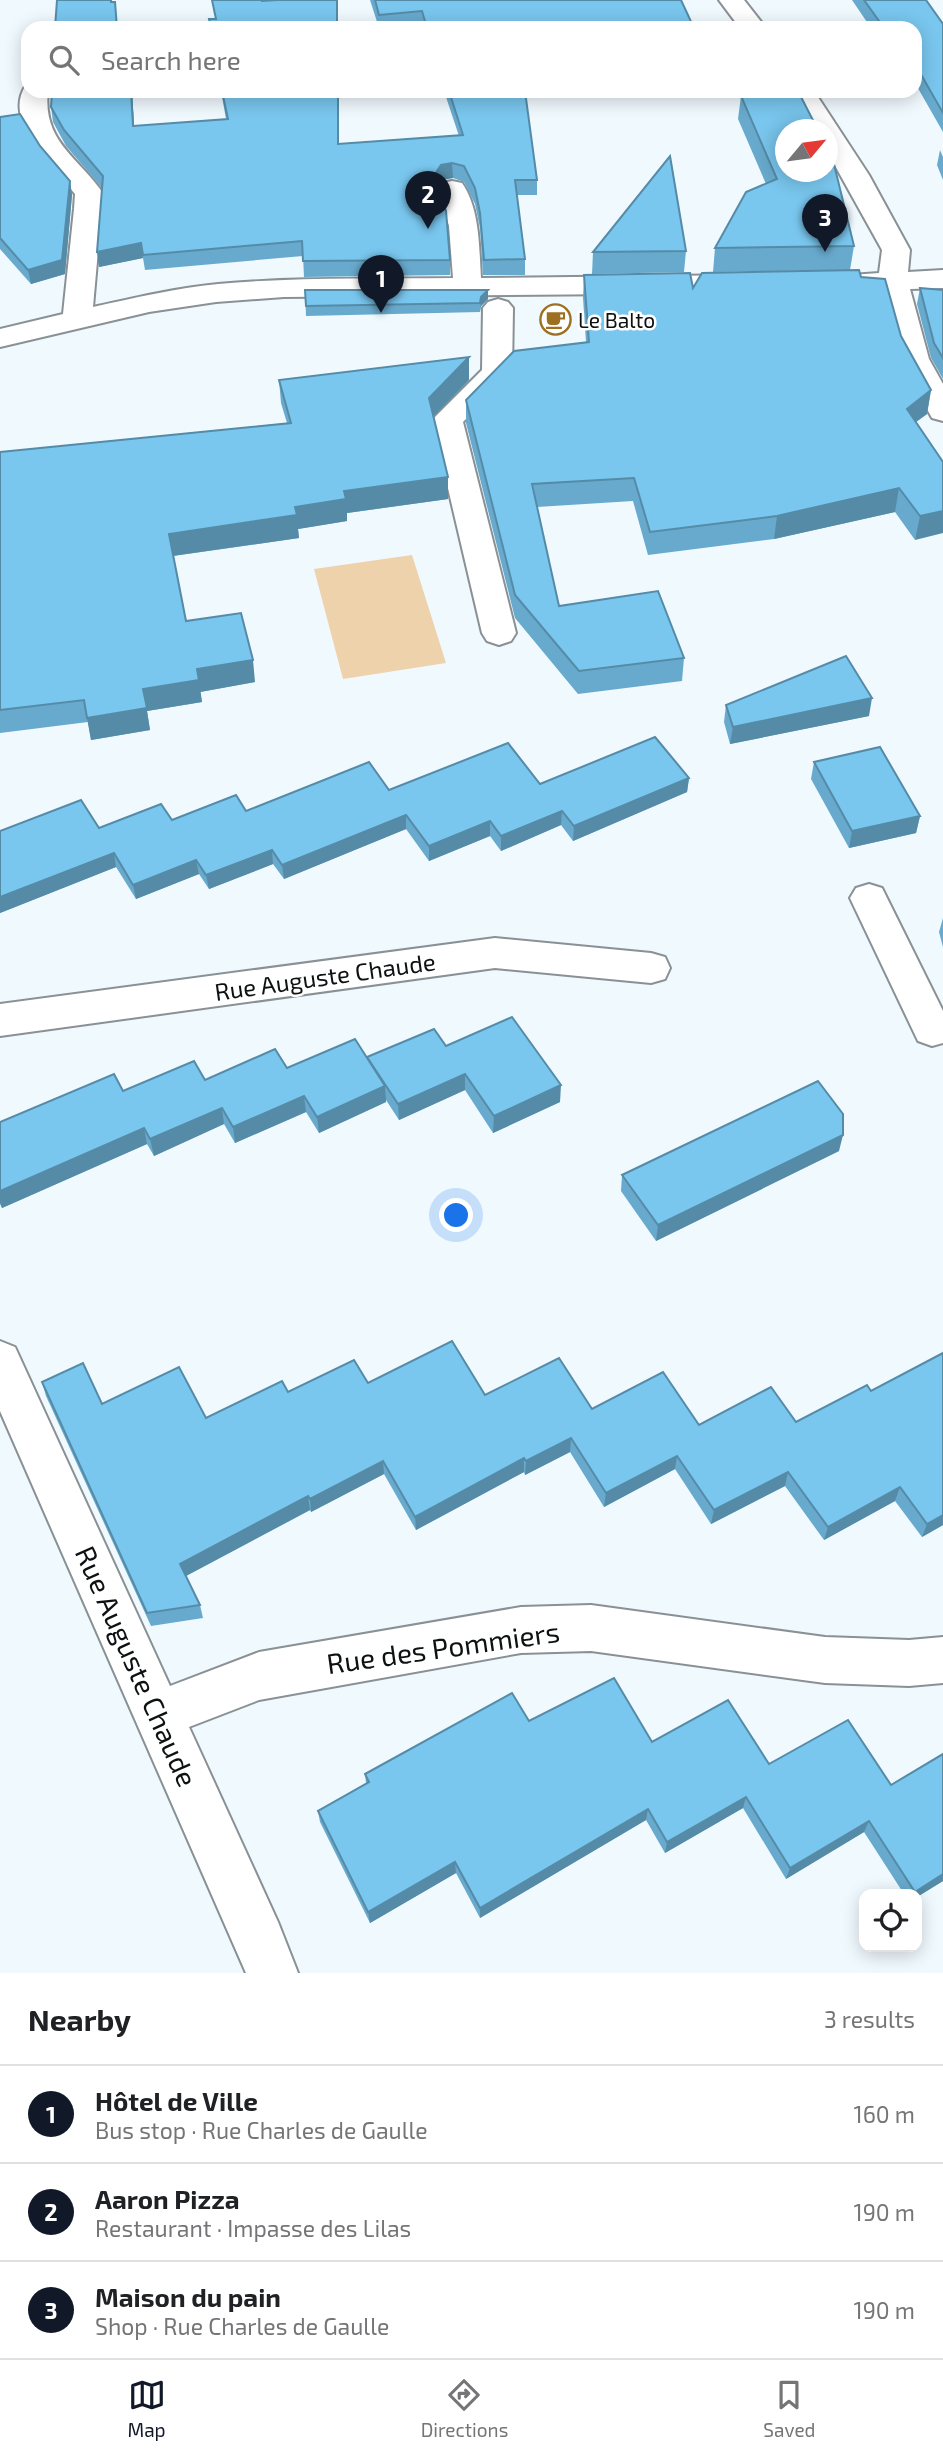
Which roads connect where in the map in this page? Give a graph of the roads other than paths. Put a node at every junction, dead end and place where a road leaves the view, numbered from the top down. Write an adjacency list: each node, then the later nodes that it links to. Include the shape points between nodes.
1 (732, 0): 2 (street)
2 (748, 21)
3 (33, 98): 10 (street, via 37,132 89,193 77,286)
4 (806, 98): 7 (street, via 856,175 896,250)
5 (452, 189): 8 (street, via 463,226)
6 (943, 279): 7 (street)
7 (893, 280): 8 (street); 12 (street)
8 (468, 288): 10 (street, via 369,286 216,293)
9 (498, 308): 15 (street, via 497,372 447,421)
10 (78, 319): 11 (street)
11 (0, 338)
12 (912, 350): 13 (street); 14 (street)
13 (943, 351)
14 (943, 411)
15 (499, 633)
16 (869, 898): 19 (street, via 932,1030)
17 (651, 968): 18 (street, Rue Auguste Chaude, via 495,953)
18 (0, 1020)
19 (943, 1027)
20 (0, 1361): 22 (street, Rue Auguste Chaude)
21 (943, 1660): 22 (street, Rue des Pommiers, via 825,1660 591,1628 521,1630 259,1676)
22 (159, 1714): 23 (street, Rue Auguste Chaude)
23 (272, 1973)

